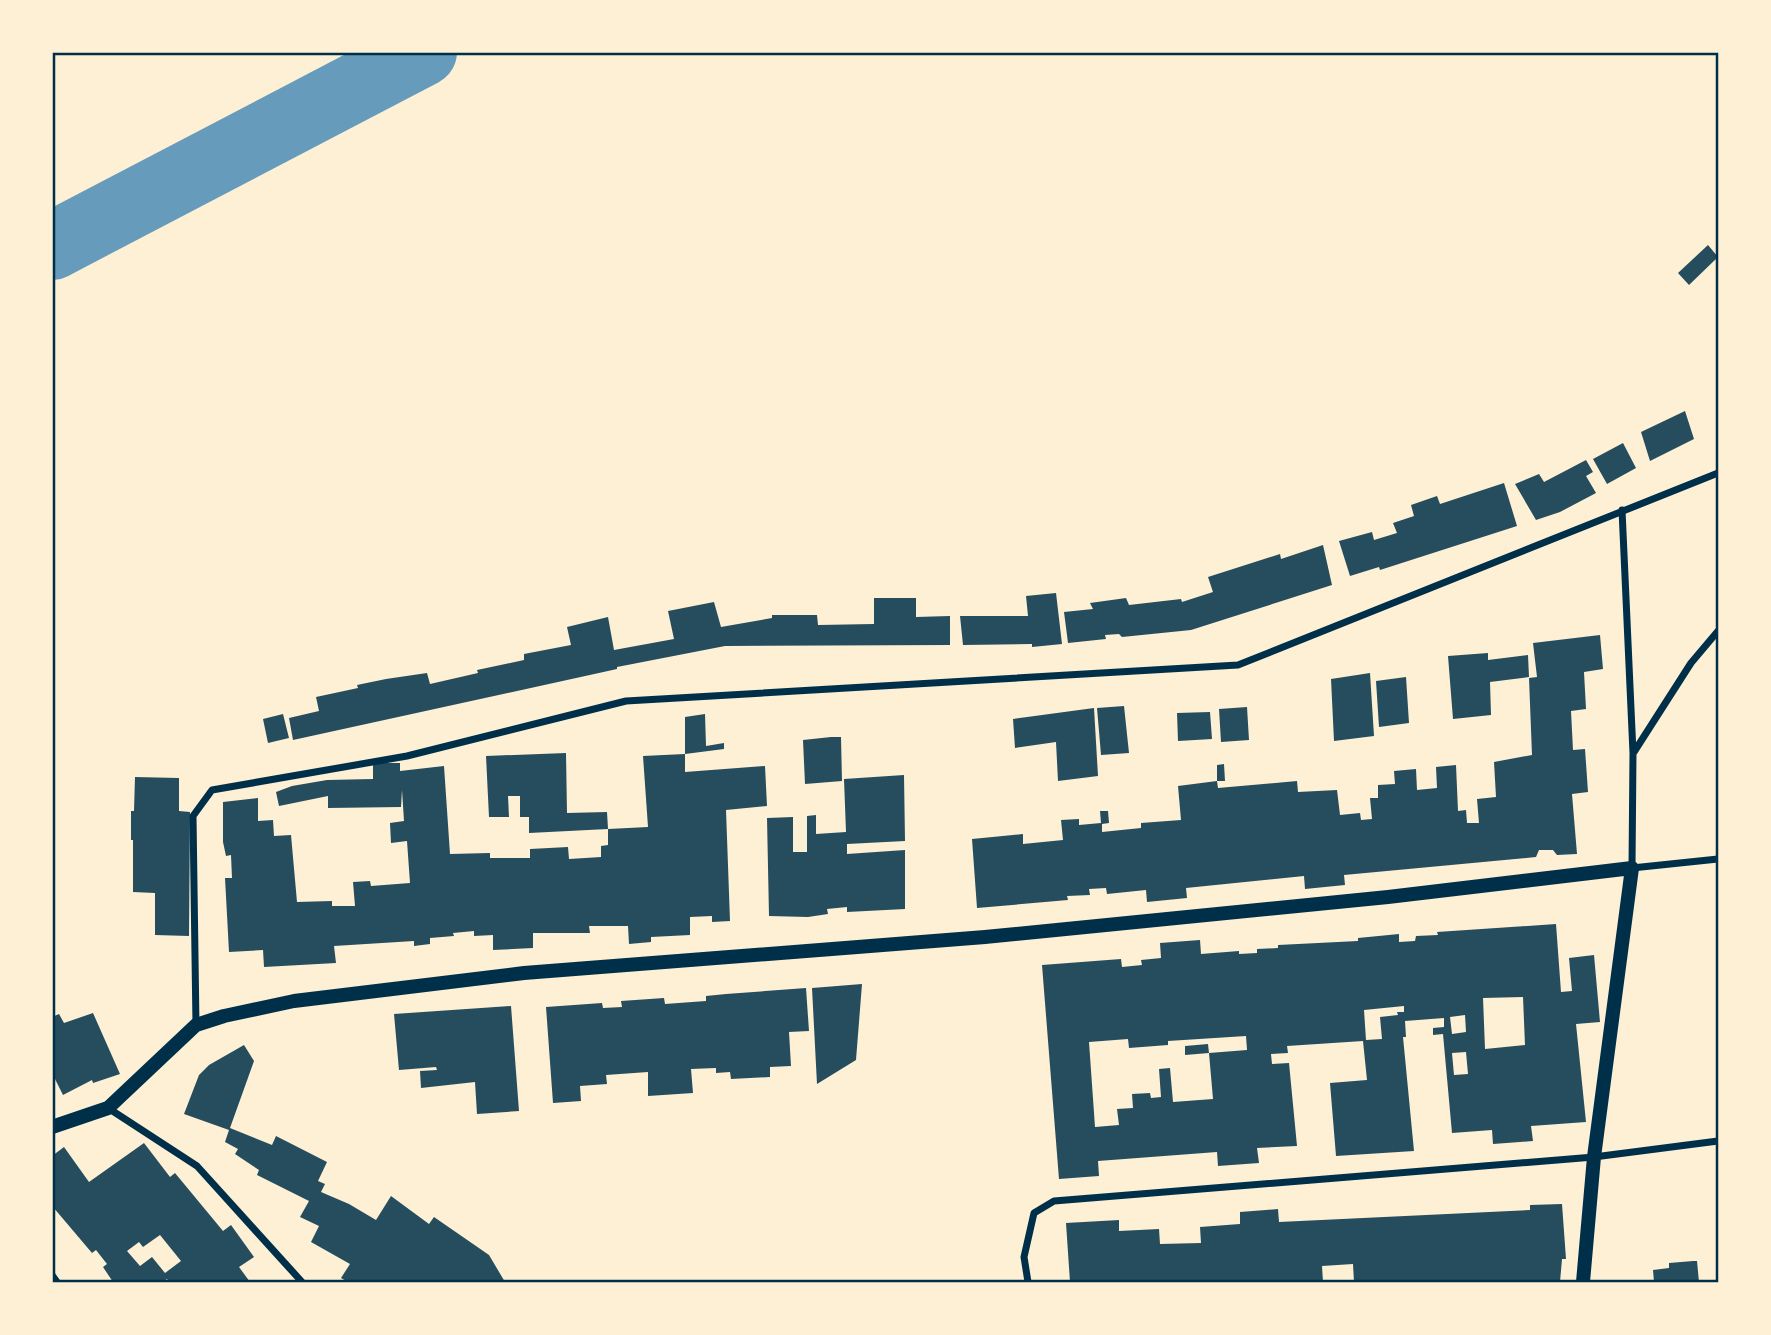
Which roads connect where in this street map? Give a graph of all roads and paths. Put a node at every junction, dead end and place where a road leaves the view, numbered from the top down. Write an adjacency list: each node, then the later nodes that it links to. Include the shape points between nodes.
1 (1718, 473): 2 (street)
2 (1622, 510): 4 (street); 7 (street, via 1238,664 626,701 407,756 212,790 193,816)
3 (1718, 631): 4 (street, via 1691,663)
4 (1633, 753): 6 (street)
5 (1718, 859): 6 (street)
6 (1632, 868): 7 (main road, via 985,937 524,972 294,1001); 11 (main road)
7 (197, 1025): 8 (main road)
8 (108, 1108): 9 (main road); 14 (street, via 197,1166)
9 (52, 1127)
10 (1718, 1140): 11 (street)
11 (1594, 1157): 15 (street, via 1054,1201 1034,1213 1024,1257); 16 (main road)
12 (52, 1275): 13 (street)
13 (57, 1283)
14 (302, 1283)
15 (1028, 1283)
16 (1583, 1283)

